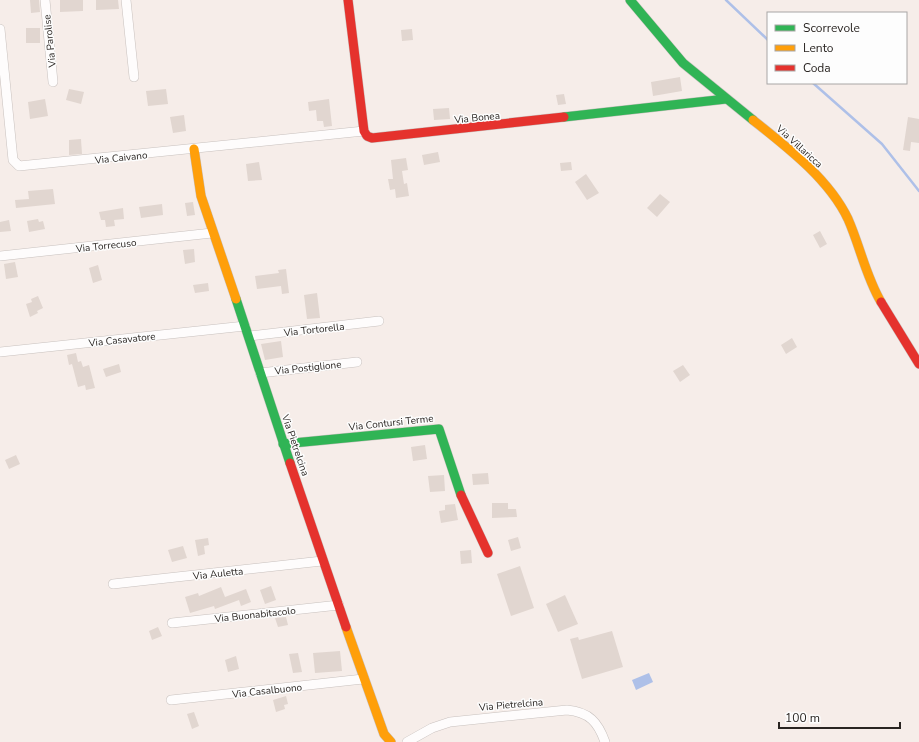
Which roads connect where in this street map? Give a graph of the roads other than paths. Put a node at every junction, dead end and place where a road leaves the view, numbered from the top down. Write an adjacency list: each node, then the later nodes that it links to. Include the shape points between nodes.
1 (45, 0): 7 (street, Via Parolise)
2 (126, 0): 6 (street)
3 (348, 0): 9 (street)
4 (630, 0): 8 (street, Via Villaricca, via 678,58)
5 (0, 29): 10 (street, Via Caivano, via 13,160 17,165)
6 (134, 77)
7 (53, 82)
8 (726, 99): 9 (street, Via Bonea, via 377,139 368,137); 18 (street, Via Villaricca, via 800,159 838,203 847,218 878,296)
9 (364, 131): 10 (street, Via Caivano)
10 (194, 149): 11 (street, Via Pietrelcina, via 200,190)
11 (212, 233): 12 (street, Via Torrecuso); 14 (street, Via Pietrelcina)
12 (0, 256)
13 (379, 321): 15 (street, Via Tortorella)
14 (245, 326): 15 (street, Via Pietrelcina); 16 (street, Via Casavatore)
15 (248, 336): 19 (street, Via Pietrelcina)
16 (0, 352)
17 (357, 362): 19 (street, Via Postiglione)
18 (919, 364)
19 (260, 373): 20 (street, Via Pietrelcina)
20 (283, 444): 21 (street, Via Contursi Terme, via 439,429 461,494); 22 (street, Via Pietrelcina)
21 (488, 553)
22 (322, 561): 23 (street, Via Auletta); 24 (street, Via Pietrelcina)
23 (113, 584)
24 (339, 605): 25 (street, Via Buonabitacolo); 26 (street, Via Pietrelcina)
25 (172, 623)
26 (364, 679): 27 (street, Via Casalbuono); 28 (street, Via Pietrelcina, via 384,734)
27 (171, 700)
28 (391, 742)
29 (407, 742): 30 (street, Via Pietrelcina, via 432,728 450,722 567,710 591,717)
30 (605, 742)

